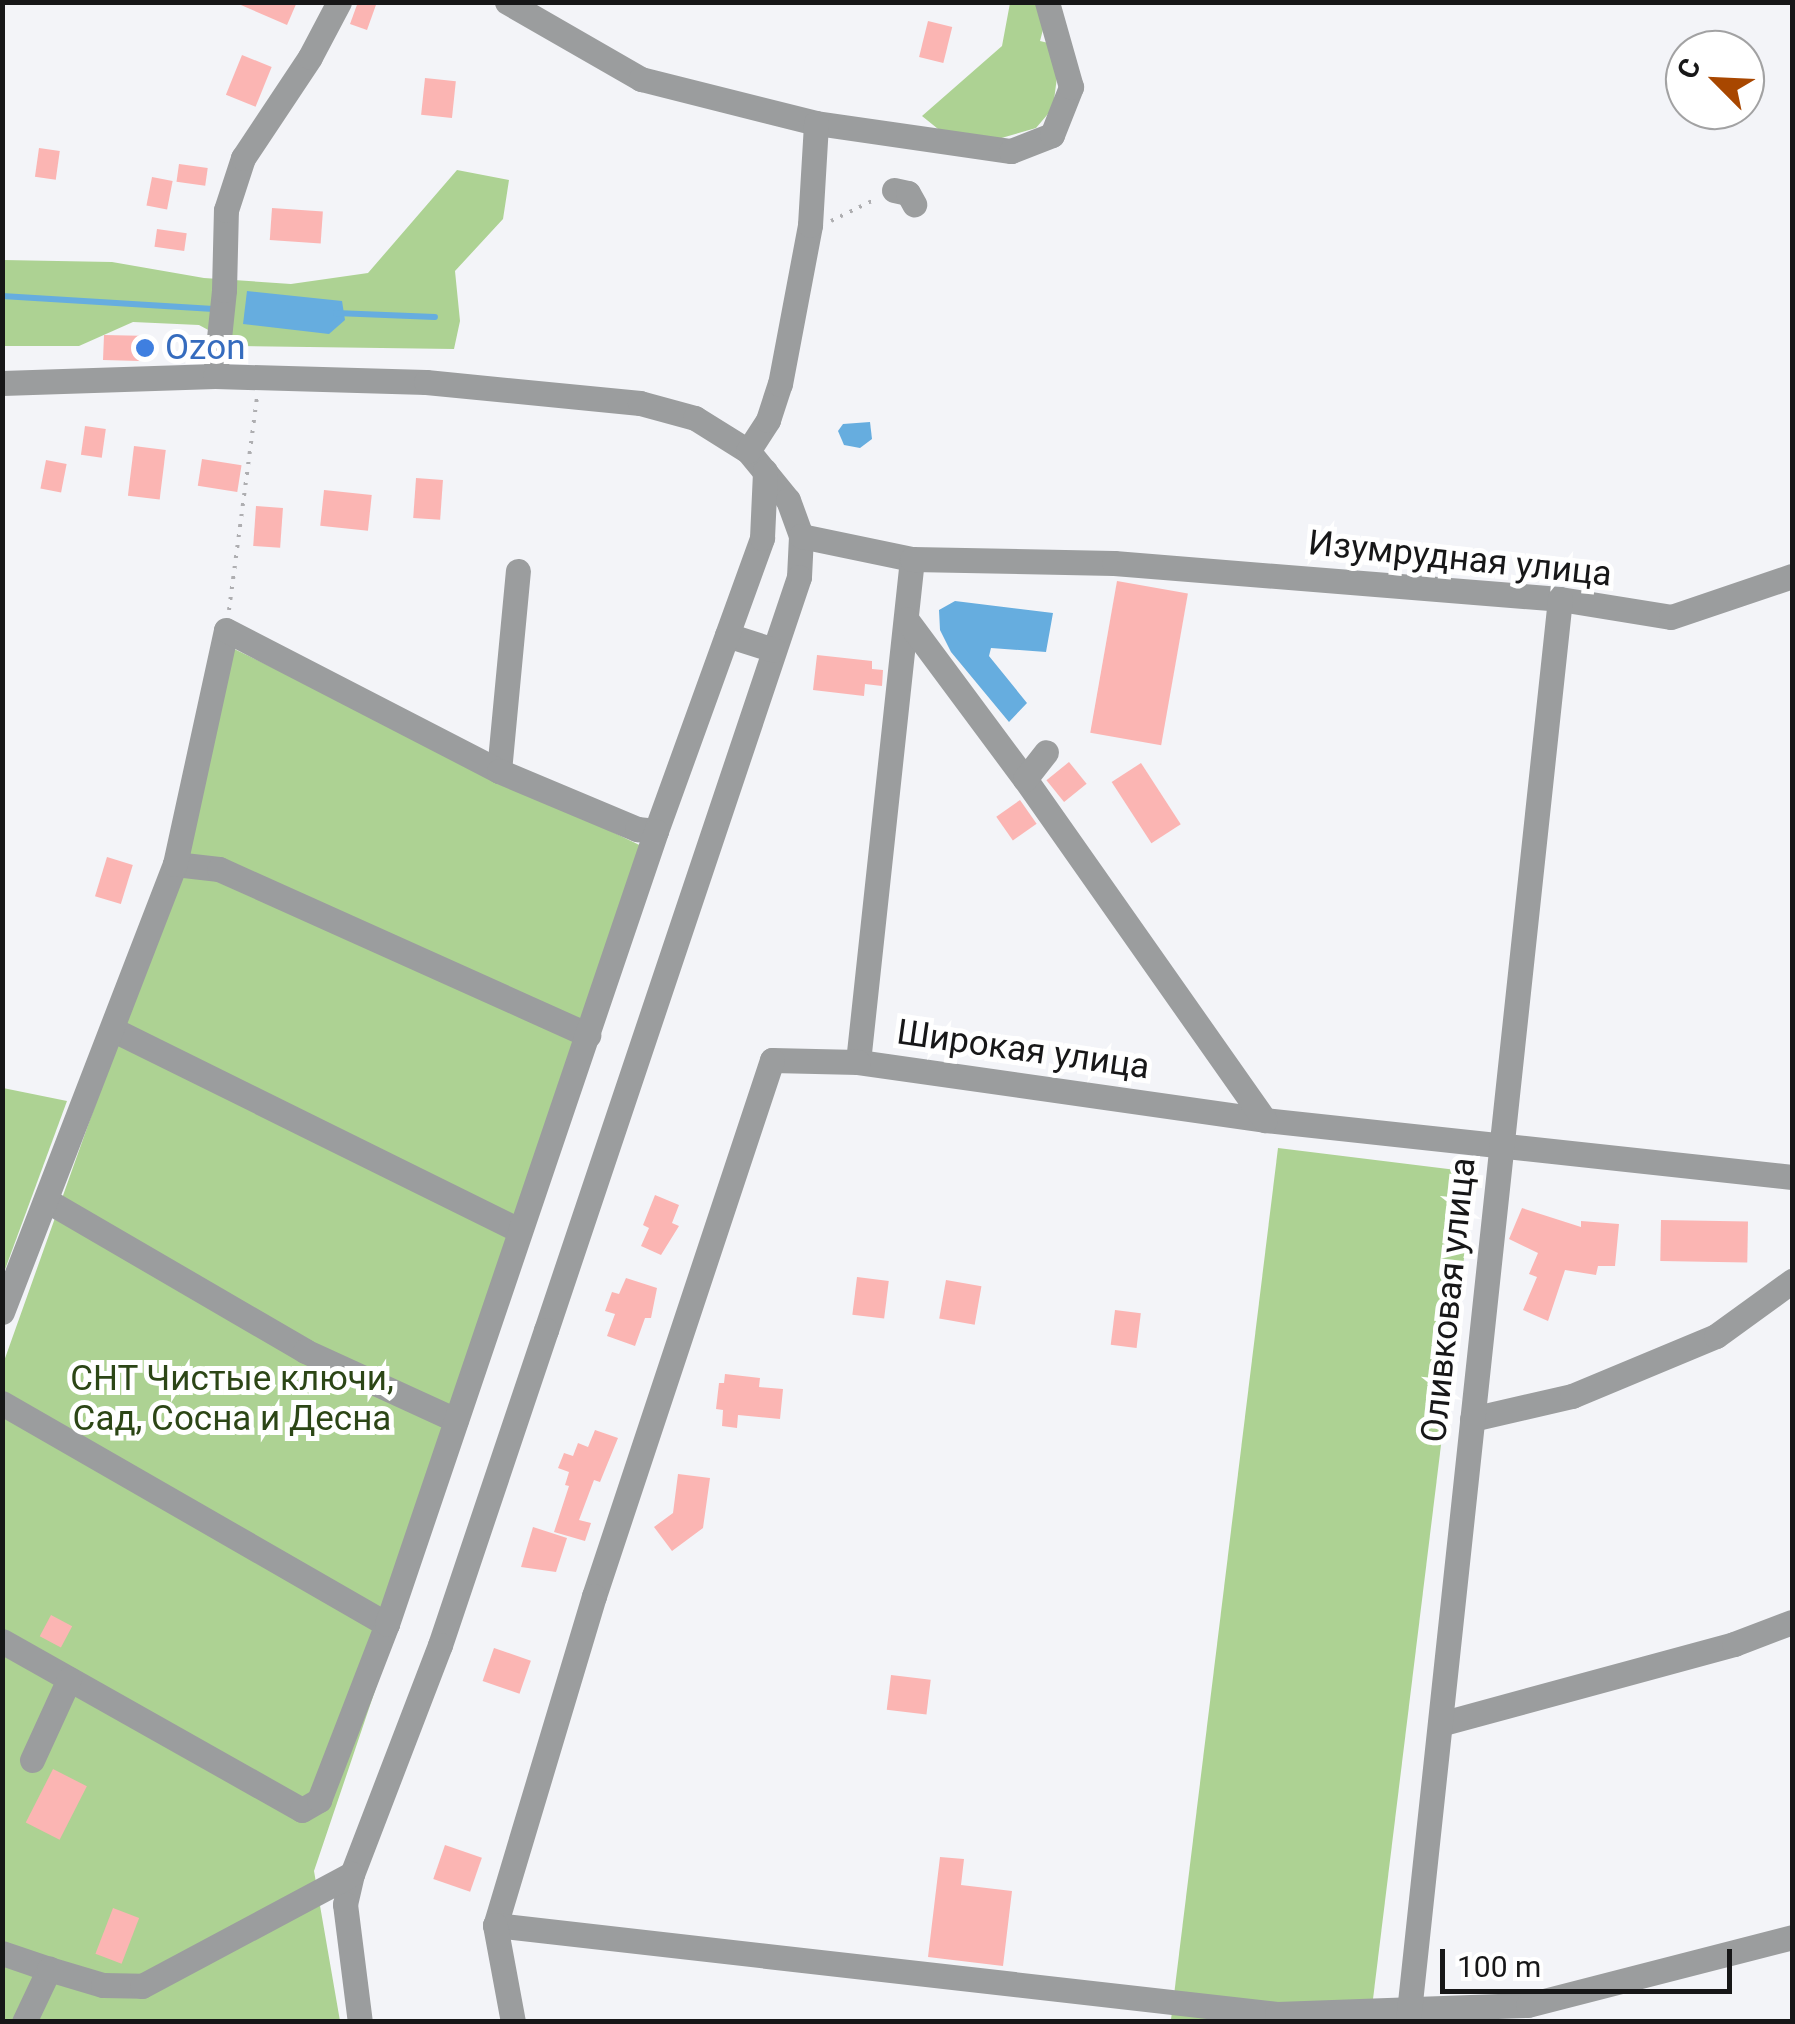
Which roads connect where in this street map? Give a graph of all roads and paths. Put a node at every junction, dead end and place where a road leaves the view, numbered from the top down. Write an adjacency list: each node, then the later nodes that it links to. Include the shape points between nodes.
1 (338, 2): 5 (street, via 310,58 242,158 226,210)
2 (507, 2): 4 (street, via 642,79)
3 (1047, 2): 4 (street, via 1071,88 1052,135 1011,151)
4 (816, 123): 8 (street, via 810,225 780,384)
5 (215, 376): 6 (street); 7 (street)
6 (254, 378): 8 (street, via 426,382 640,403 695,418); 15 (path)
7 (2, 383)
8 (757, 461): 9 (street, via 788,500); 16 (street, via 762,538)
9 (802, 536): 10 (street); 17 (street, via 799,577)
10 (912, 559): 13 (street, Изумрудная улица, via 1114,563); 14 (street, Широкая улица)
11 (518, 571): 19 (street)
12 (1792, 576): 13 (street, Изумрудная улица, via 1671,617)
13 (1560, 600): 27 (street, Оливковая улица)
14 (906, 619): 20 (street); 25 (street, Широкая улица)
15 (226, 630): 19 (street); 22 (street)
16 (727, 635): 17 (street); 21 (street)
17 (774, 650): 42 (street, via 440,1645)
18 (1046, 752): 20 (street)
19 (499, 770): 21 (street)
20 (1025, 779): 26 (street)
21 (647, 830): 24 (street)
22 (175, 864): 23 (street); 24 (street, via 219,869)
23 (112, 1029): 29 (street); 30 (street)
24 (588, 1035): 30 (street)
25 (858, 1062): 26 (street, Широкая улица); 43 (street, via 772,1060 588,1615)
26 (1265, 1120): 27 (street, Широкая улица)
27 (1500, 1146): 28 (street, Широкая улица); 34 (street, Оливковая улица)
28 (1792, 1177)
29 (46, 1200): 32 (street); 35 (street, via 305,1351)
30 (518, 1230): 35 (street)
31 (1792, 1281): 34 (street, via 1716,1336 1572,1396)
32 (2, 1312)
33 (2, 1404): 37 (street)
34 (1472, 1419): 40 (street, Оливковая улица)
35 (456, 1420): 37 (street)
36 (1792, 1622): 40 (street)
37 (387, 1624): 39 (street, via 319,1800 302,1810)
38 (2, 1641): 39 (street)
39 (69, 1678): 41 (street)
40 (1440, 1724): 47 (street, Оливковая улица)
41 (32, 1760)
42 (352, 1874): 46 (street, via 142,1986 103,1985); 49 (street, via 345,1904)
43 (495, 1925): 47 (street, via 1277,2014); 50 (street)
44 (1792, 1937): 47 (street, via 1528,2006)
45 (2, 1953): 46 (street)
46 (50, 1969): 48 (street)
47 (1409, 2015)
48 (24, 2022)
49 (360, 2022)
50 (513, 2022)

